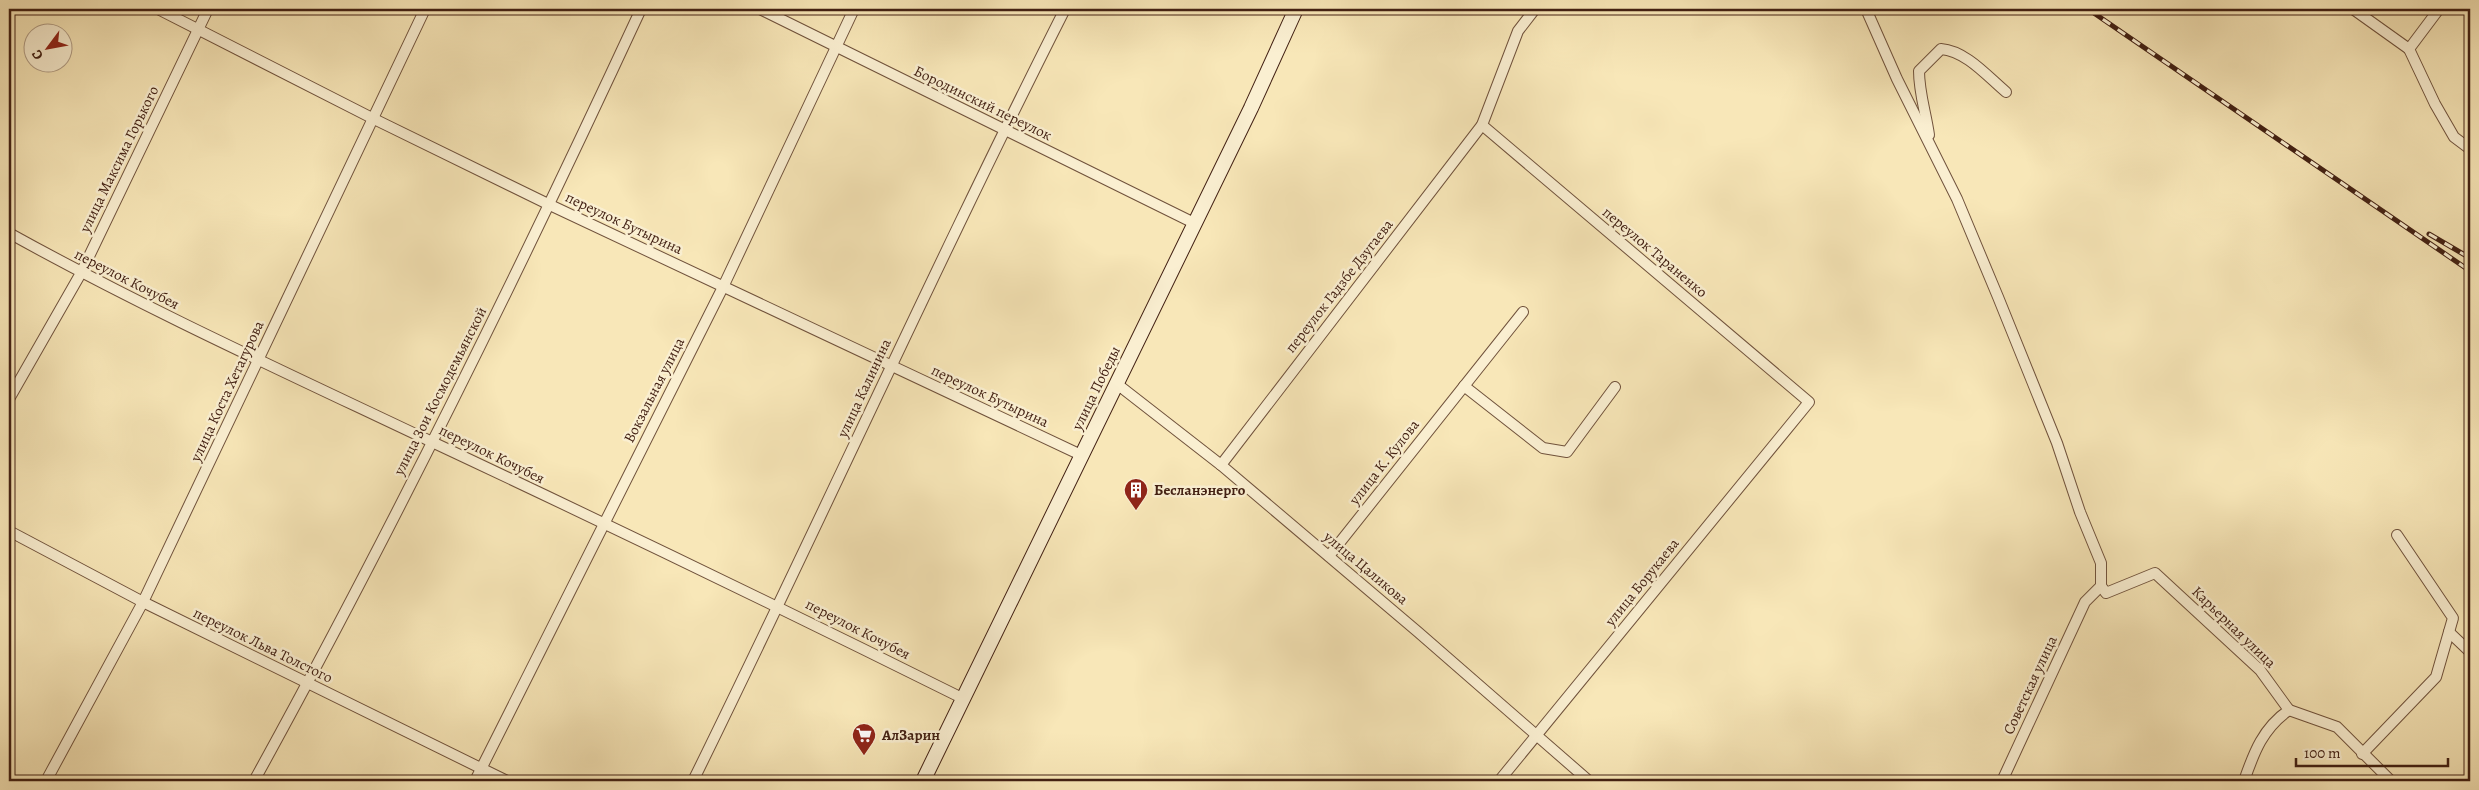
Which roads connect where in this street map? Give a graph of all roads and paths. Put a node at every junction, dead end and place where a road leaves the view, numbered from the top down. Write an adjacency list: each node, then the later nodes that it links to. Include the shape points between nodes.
1 (158, 9): 13 (street, переулок Бутырина)
2 (208, 9): 13 (street, улица Максима Горького)
3 (425, 9): 17 (street, улица Коста Хетагурова)
4 (641, 9): 22 (street, улица Зои Космодемьянской)
5 (760, 9): 14 (street, Бородинский переулок)
6 (854, 9): 14 (street, Вокзальная улица)
7 (1065, 9): 19 (street, улица Калинина)
8 (1296, 9): 23 (main road, улица Победы)
9 (1535, 9): 18 (street, переулок Гадзбе Дзугаева, via 1518,32)
10 (1866, 9): 20 (street)
11 (2353, 9): 15 (street)
12 (2439, 9): 15 (street)
13 (198, 29): 17 (street, переулок Бутырина); 25 (street, улица Максима Горького)
14 (836, 46): 19 (street, Бородинский переулок); 26 (street, Вокзальная улица)
15 (2409, 49): 21 (street, via 2454,137)
16 (2006, 92): 20 (street, via 1952,50 1941,49 1919,71 1919,93 1926,112)
17 (372, 118): 22 (street, переулок Бутырина); 28 (street, улица Коста Хетагурова)
18 (1482, 126): 34 (street, переулок Тараненко); 37 (street, переулок Гадзбе Дзугаева)
19 (1003, 130): 23 (street, Бородинский переулок); 29 (street, улица Калинина)
20 (1930, 145): 42 (street, via 1957,199 2057,443 2101,563)
21 (2470, 149)
22 (550, 205): 26 (street, переулок Бутырина); 35 (street, улица Зои Космодемьянской)
23 (1194, 223): 30 (main road, улица Победы)
24 (9, 233): 25 (street, переулок Кочубея)
25 (81, 273): 28 (street, переулок Кочубея); 33 (street, улица Максима Горького)
26 (723, 287): 29 (street, переулок Бутырина); 38 (street, Вокзальная улица)
27 (1523, 312): 31 (street, улица К. Кулова)
28 (259, 361): 35 (street, переулок Кочубея); 43 (street, улица Коста Хетагурова)
29 (891, 365): 36 (street, переулок Бутырина); 44 (street, улица Калинина)
30 (1117, 384): 36 (main road, улица Победы); 37 (street, улица Цаликова)
31 (1464, 386): 32 (street, via 1543,448 1567,452); 41 (street, улица К. Кулова)
32 (1615, 387)
33 (9, 399)
34 (1809, 402): 50 (street, улица Борукаева)
35 (431, 441): 38 (street, переулок Кочубея); 47 (street, улица Зои Космодемьянской)
36 (1081, 455): 48 (main road, улица Победы)
37 (1220, 465): 41 (street, улица Цаликова)
38 (603, 524): 44 (street, переулок Кочубея); 52 (street, Вокзальная улица)
39 (9, 531): 43 (street, переулок Льва Толстого)
40 (2397, 535): 45 (street, via 2454,618)
41 (1329, 556): 50 (street, улица Цаликова)
42 (2101, 586): 49 (street, Карьерная улица, via 2106,592 2155,573 2260,670); 61 (street, Советская улица, via 2085,602)
43 (143, 602): 47 (street, переулок Льва Толстого); 53 (street, улица Коста Хетагурова)
44 (779, 607): 48 (street, переулок Кочубея); 57 (street, улица Калинина)
45 (2449, 632): 46 (street); 51 (street, via 2436,677)
46 (2470, 652)
47 (307, 684): 52 (street, переулок Льва Толстого); 54 (street, улица Зои Космодемьянской)
48 (964, 699): 58 (main road, улица Победы)
49 (2289, 710): 51 (street, via 2338,727); 62 (street, via 2278,718 2255,748)
50 (1536, 735): 59 (street, улица Борукаева); 60 (street, улица Цаликова)
51 (2362, 754): 63 (street)
52 (481, 769): 55 (street, Вокзальная улица); 56 (street, переулок Льва Толстого)
53 (46, 781)
54 (254, 781)
55 (475, 781)
56 (507, 781)
57 (693, 781)
58 (923, 781)
59 (1499, 781)
60 (1587, 781)
61 (2002, 781)
62 (2244, 781)
63 (2392, 781)

